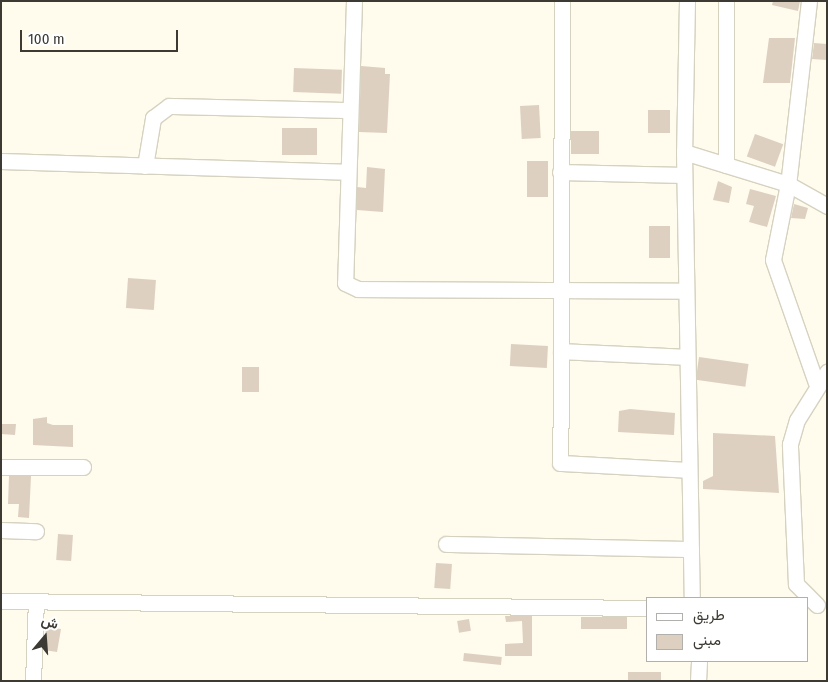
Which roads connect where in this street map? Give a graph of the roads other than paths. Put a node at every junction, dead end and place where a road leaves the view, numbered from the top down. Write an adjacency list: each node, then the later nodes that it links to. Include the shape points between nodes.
1 (354, 1): 6 (street)
2 (562, 1): 12 (street)
3 (687, 1): 7 (street)
4 (726, 1): 9 (street)
5 (809, 1): 14 (street)
6 (348, 110): 10 (street, via 170,106 153,118); 11 (street)
7 (684, 152): 9 (street); 13 (street)
8 (1, 161): 10 (street)
9 (726, 165): 14 (street)
10 (145, 166): 11 (street)
11 (346, 172): 17 (street, via 344,277 351,287)
12 (560, 172): 13 (street); 17 (street)
13 (684, 175): 16 (street)
14 (788, 184): 15 (street); 20 (street, via 774,271)
15 (827, 206)
16 (686, 291): 17 (street); 19 (street)
17 (558, 293): 18 (street)
18 (561, 350): 19 (street); 23 (street, via 560,462)
19 (688, 357): 23 (street)
20 (822, 377): 31 (street, via 790,444 796,584)
21 (1, 467): 22 (street)
22 (83, 467)
23 (689, 470): 27 (street)
24 (1, 530): 25 (street)
25 (36, 531)
26 (446, 544): 27 (street)
27 (691, 549): 28 (street)
28 (692, 597)
29 (1, 601): 30 (street)
30 (36, 602): 32 (street); 34 (street)
31 (817, 606)
32 (646, 608)
33 (699, 662): 35 (street)
34 (33, 681)
35 (698, 681)

